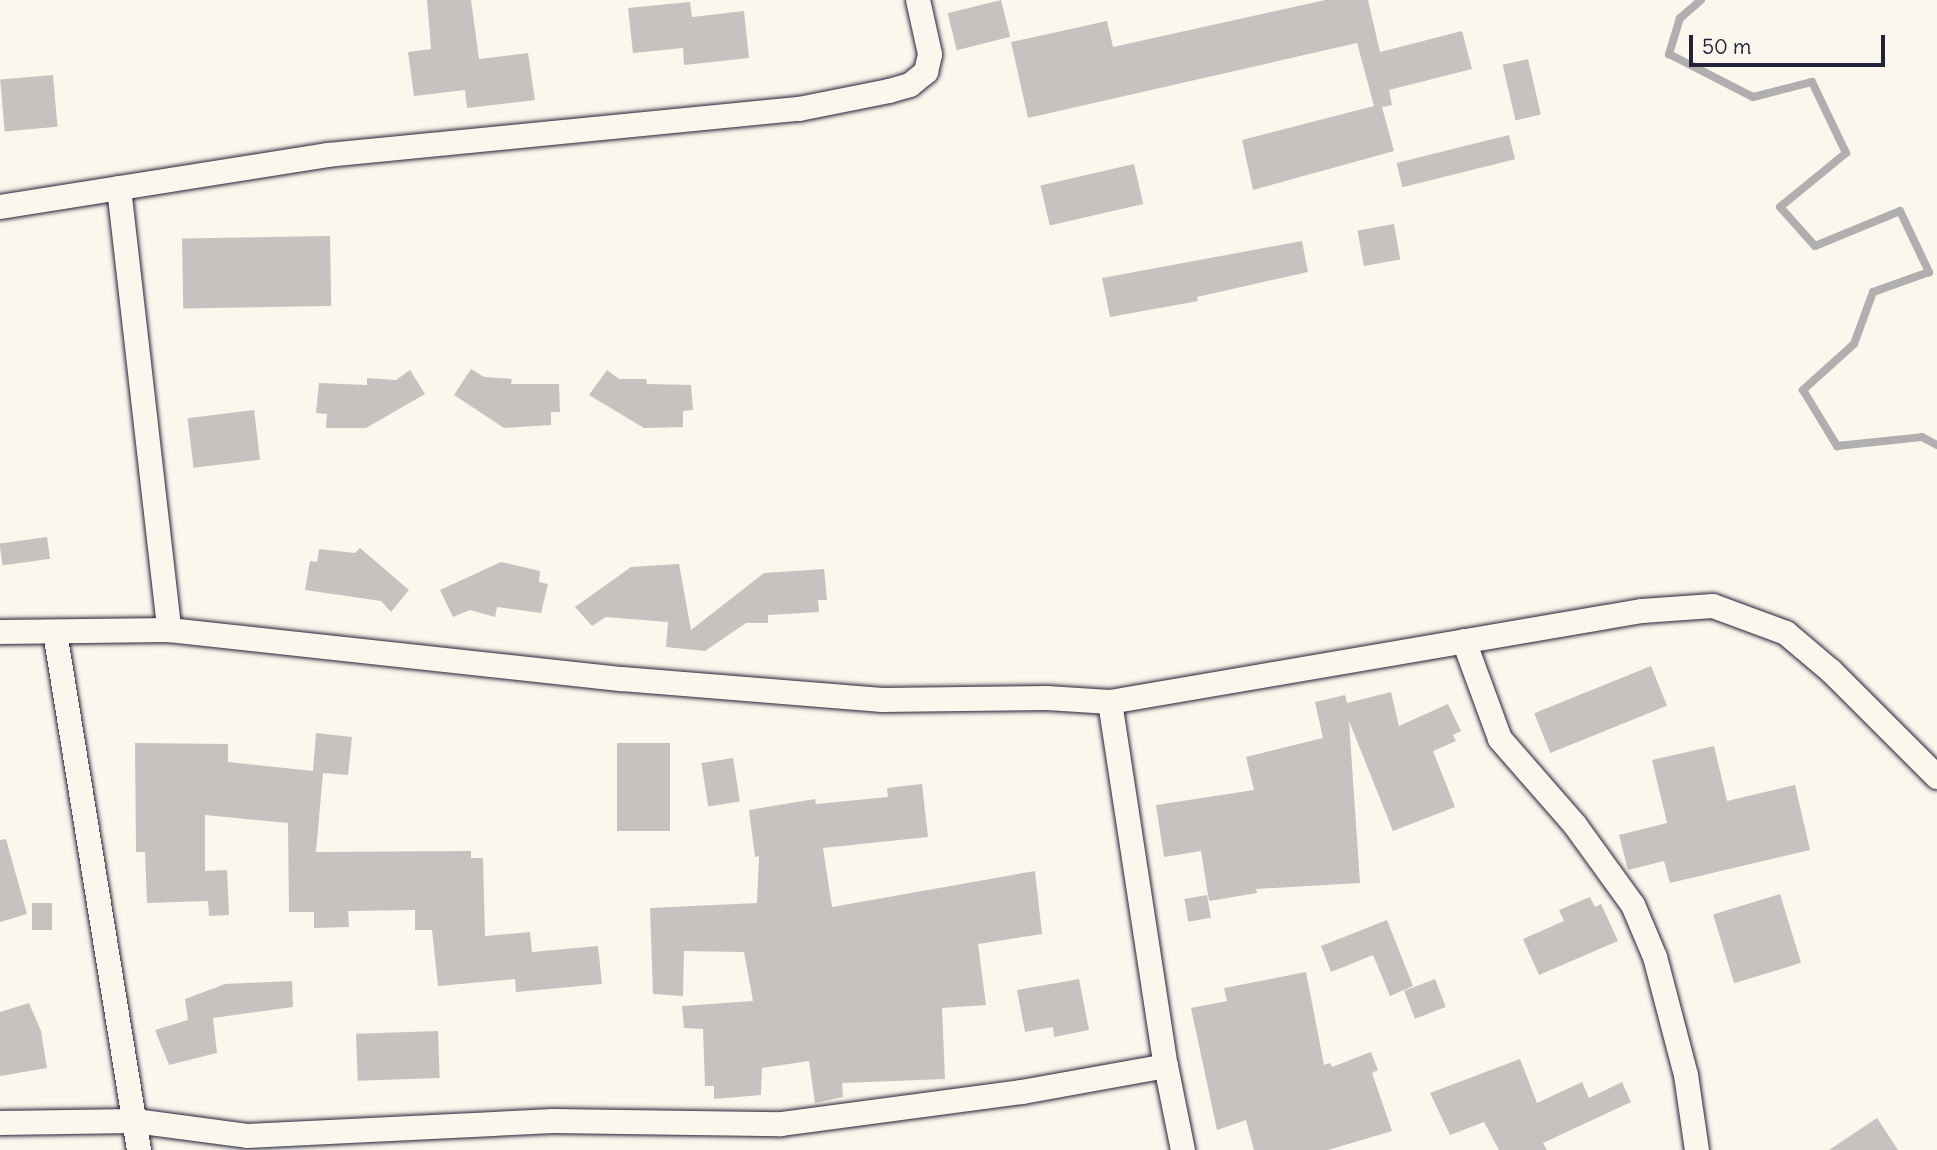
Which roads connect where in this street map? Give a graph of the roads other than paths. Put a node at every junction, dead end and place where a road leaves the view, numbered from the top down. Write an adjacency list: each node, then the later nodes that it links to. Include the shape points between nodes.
1 (918, 0): 2 (street, via 930,54 926,72 910,85 889,91 799,108 328,155)
2 (119, 188): 3 (street); 4 (street)
3 (0, 207)
4 (169, 630): 6 (street); 8 (street, via 622,679 882,700)
5 (0, 632): 6 (street)
6 (55, 632): 11 (street)
7 (1464, 641): 8 (street); 9 (street, via 1642,611 1713,606 1786,634 1831,671); 15 (street, via 1500,738 1575,825 1633,905 1662,983 1686,1075)
8 (1110, 702): 10 (street)
9 (1937, 778)
10 (1166, 1066): 11 (street, via 997,1096 781,1124 553,1121 247,1136); 14 (street)
11 (135, 1121): 12 (street); 13 (street)
12 (0, 1123)
13 (139, 1150)
14 (1183, 1150)
15 (1697, 1150)

